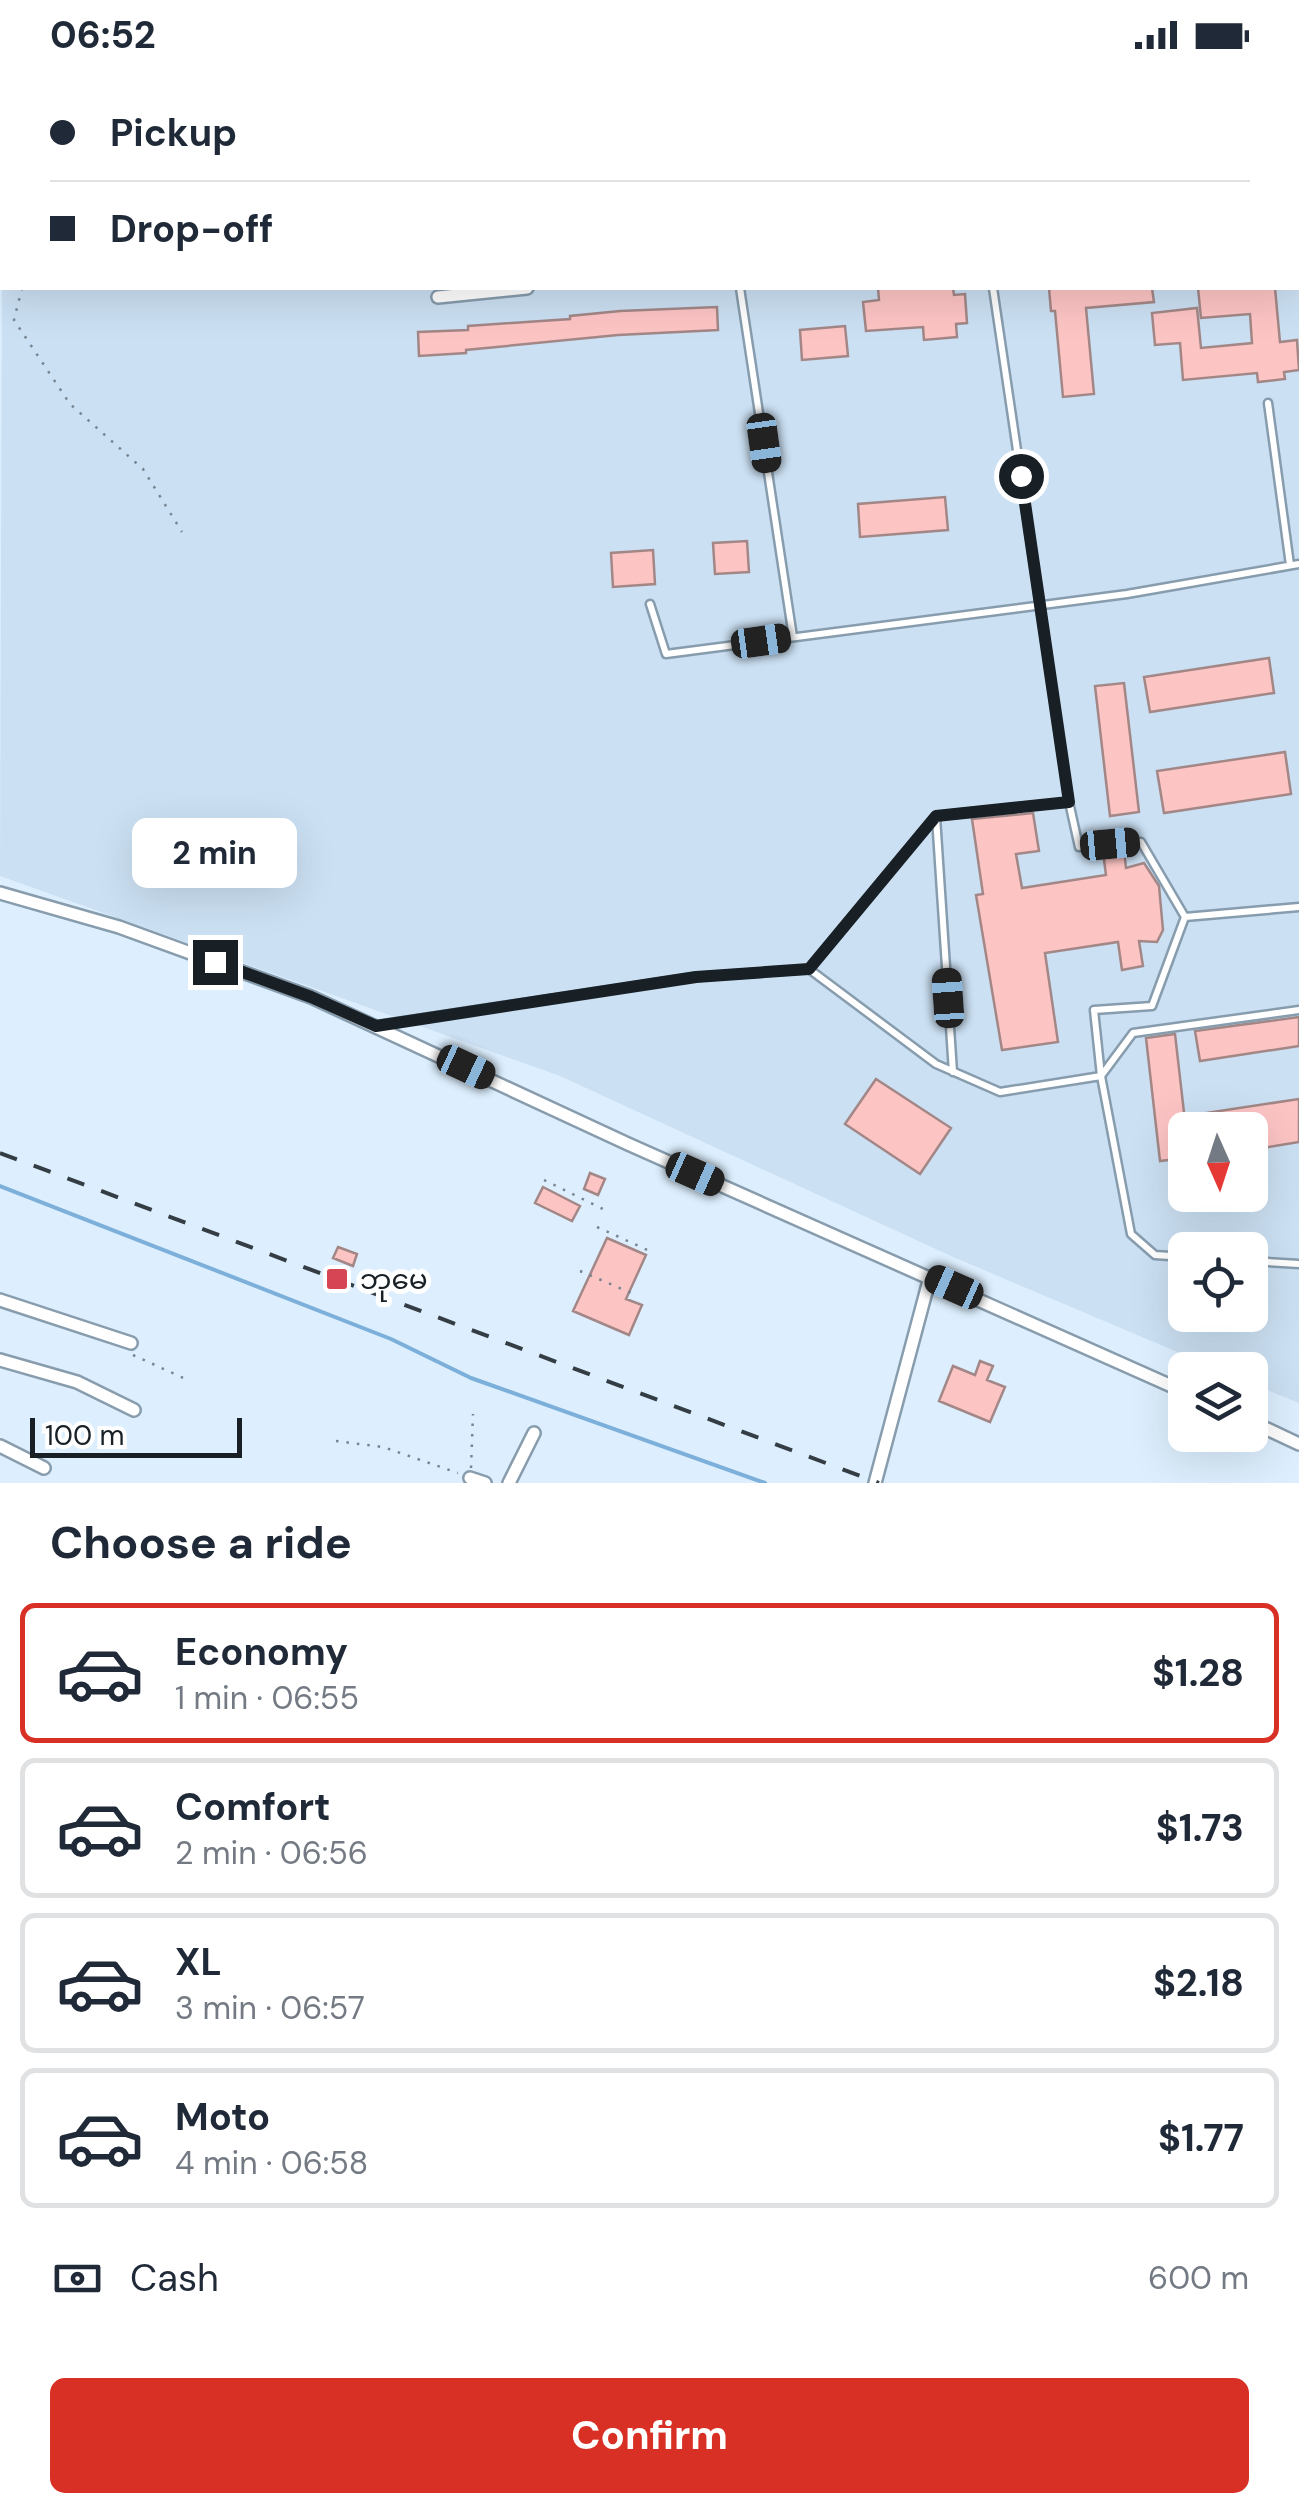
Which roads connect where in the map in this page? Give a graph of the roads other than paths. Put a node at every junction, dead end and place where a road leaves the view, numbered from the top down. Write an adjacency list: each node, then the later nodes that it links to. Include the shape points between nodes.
1 (508, 290): 4 (street)
2 (740, 290): 9 (lane)
3 (993, 290): 8 (lane)
4 (438, 297)
5 (1268, 403): 6 (lane)
6 (1294, 564): 8 (lane)
7 (650, 604): 9 (lane, via 666,654)
8 (1039, 605): 9 (lane); 10 (lane)
9 (793, 637)
10 (1069, 802): 11 (lane); 14 (lane, via 1079,847 1141,842)
11 (936, 816): 15 (lane); 18 (lane)
12 (0, 893): 17 (street, via 119,928)
13 (1299, 907): 14 (lane)
14 (1185, 917): 19 (lane, via 1152,1006 1094,1010)
15 (809, 969): 17 (lane, via 696,977); 18 (lane)
16 (1299, 1010): 19 (lane, via 1133,1033)
17 (376, 1026): 23 (street)
18 (953, 1072): 19 (lane, via 1000,1092)
19 (1101, 1076): 20 (lane, via 1130,1234 1156,1255)
20 (1168, 1256)
21 (1268, 1262): 22 (lane)
22 (1299, 1264)
23 (930, 1277): 27 (street); 37 (street)
24 (0, 1300): 25 (street)
25 (130, 1344)
26 (0, 1360): 28 (street, via 77,1382)
27 (1168, 1384)
28 (134, 1410)
29 (1268, 1430): 31 (street)
30 (534, 1433): 36 (street)
31 (1299, 1444)
32 (0, 1446): 33 (street)
33 (44, 1468)
34 (470, 1478): 35 (street)
35 (486, 1483)
36 (510, 1483)
37 (875, 1483)

